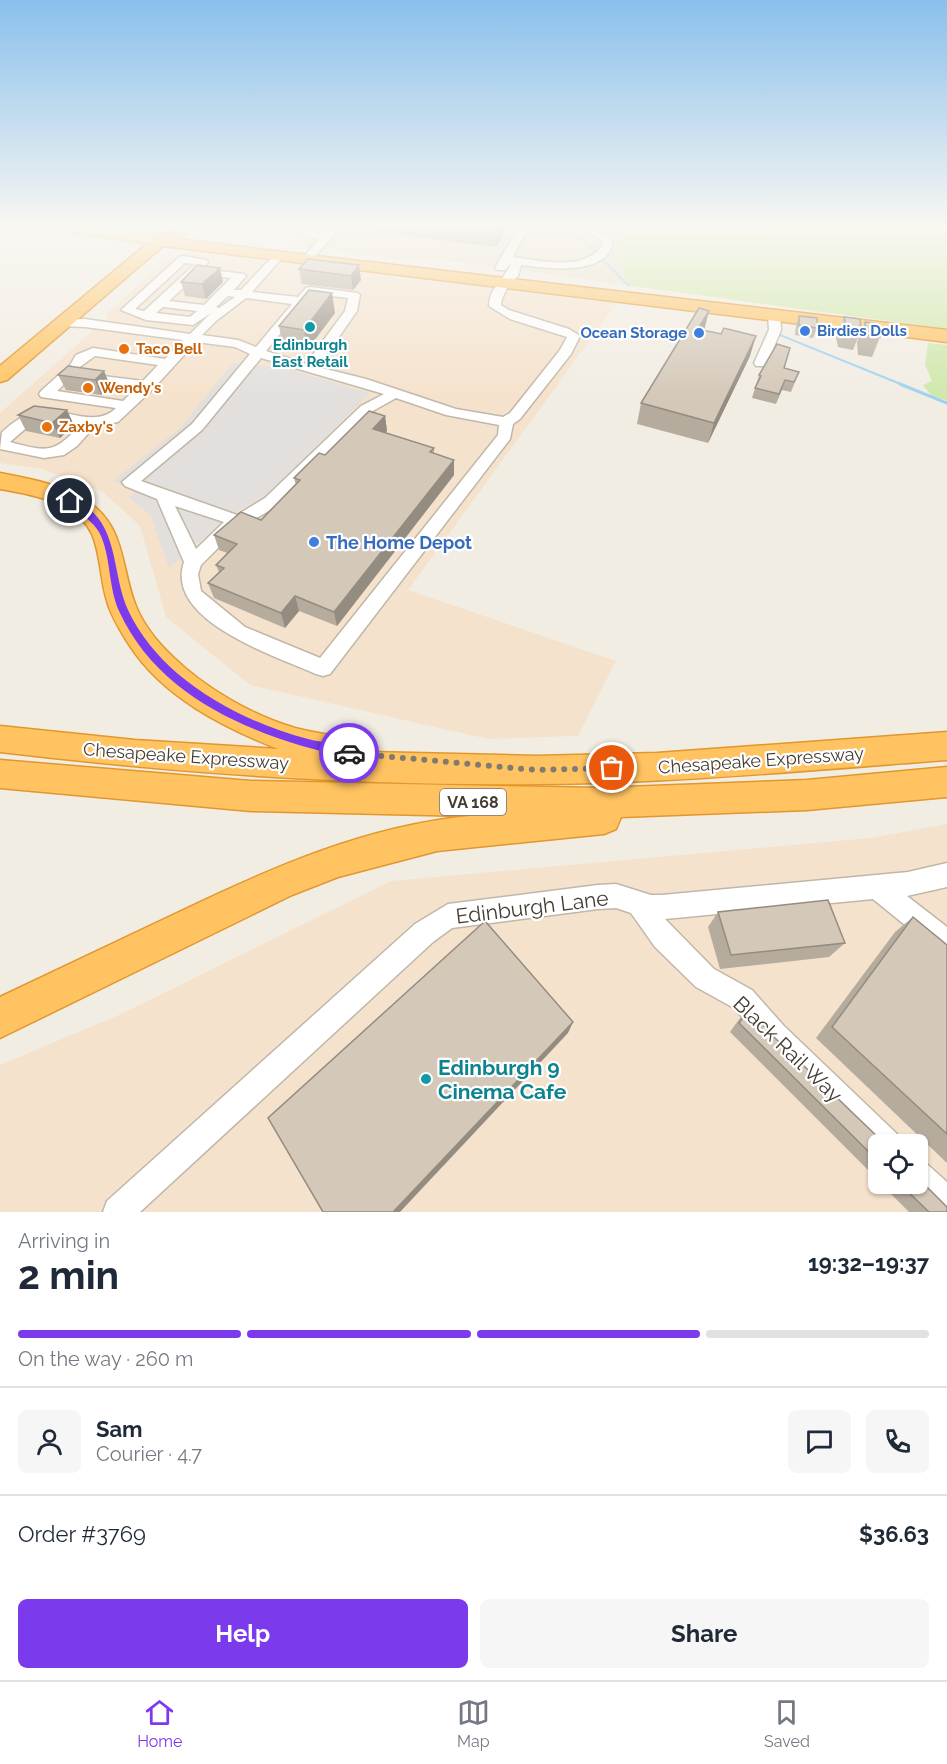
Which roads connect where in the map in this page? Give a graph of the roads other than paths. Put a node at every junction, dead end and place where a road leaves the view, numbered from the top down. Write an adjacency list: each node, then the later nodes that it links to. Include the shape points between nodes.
1 (121, 285): 16 (highway)
2 (155, 285): 15 (street, via 127,310)
3 (180, 285): 11 (street)
4 (232, 285): 8 (street)
5 (253, 285): 9 (street)
6 (503, 285): 30 (street, via 495,306 506,314 574,336 515,416)
7 (584, 285): 14 (highway)
8 (225, 292): 9 (street); 12 (street)
9 (244, 294): 10 (street); 13 (street)
10 (300, 302): 19 (street); 22 (street, via 310,290 354,295 351,311)
11 (160, 303): 12 (street); 15 (street)
12 (207, 309): 13 (street); 15 (street, via 190,321)
13 (222, 311): 18 (street)
14 (774, 314): 17 (highway); 21 (street, via 775,330)
15 (147, 316)
16 (75, 325): 18 (street); 24 (highway); 27 (highway)
17 (947, 336)
18 (191, 341): 19 (street, via 226,351); 20 (street)
19 (257, 353): 22 (street); 32 (street, via 197,427 130,482)
20 (169, 363): 23 (street, via 93,352); 25 (street)
21 (761, 363)
22 (310, 368): 26 (street)
23 (72, 369): 25 (street); 25 (street); 28 (street, via 46,394)
24 (0, 376)
25 (147, 382): 28 (street)
26 (396, 393): 30 (street, via 484,421); 33 (street, via 366,409 271,502)
27 (0, 397)
28 (123, 405): 29 (street, via 114,419)
29 (88, 421): 29 (street, via 46,414 32,416 2,443 58,452)
30 (506, 422): 34 (street, via 505,436 323,668 238,632 201,603 193,593 189,574)
31 (0, 481): 37 (highway, via 41,489 70,501 98,523 110,551 123,611 137,636 174,677 217,707 266,730 351,754)
32 (163, 496): 33 (street); 34 (street)
33 (238, 521): 34 (street)
34 (193, 562)
35 (0, 739): 37 (highway, Chesapeake Expressway / VA 168, via 135,754 305,765)
36 (947, 746): 37 (highway, Chesapeake Expressway / VA 168, via 657,767)
37 (536, 770)
38 (0, 774): 40 (highway, Chesapeake Expressway / VA 168, via 251,796 407,801 600,803)
39 (947, 782): 40 (highway, Chesapeake Expressway / VA 168)
40 (807, 795): 45 (highway, via 706,812 437,835 338,860 281,882)
41 (947, 875): 42 (street, Edinburgh Lane)
42 (877, 887): 43 (street, Edinburgh Lane, via 662,907); 44 (street)
43 (639, 904): 46 (street, Black Rail Way, via 664,938 697,970 743,999); 49 (street, Edinburgh Lane, via 616,896 598,897 464,913 435,923)
44 (947, 944)
45 (0, 1018)
46 (877, 1134)
47 (928, 1185): 48 (street)
48 (947, 1203)
49 (118, 1212)

